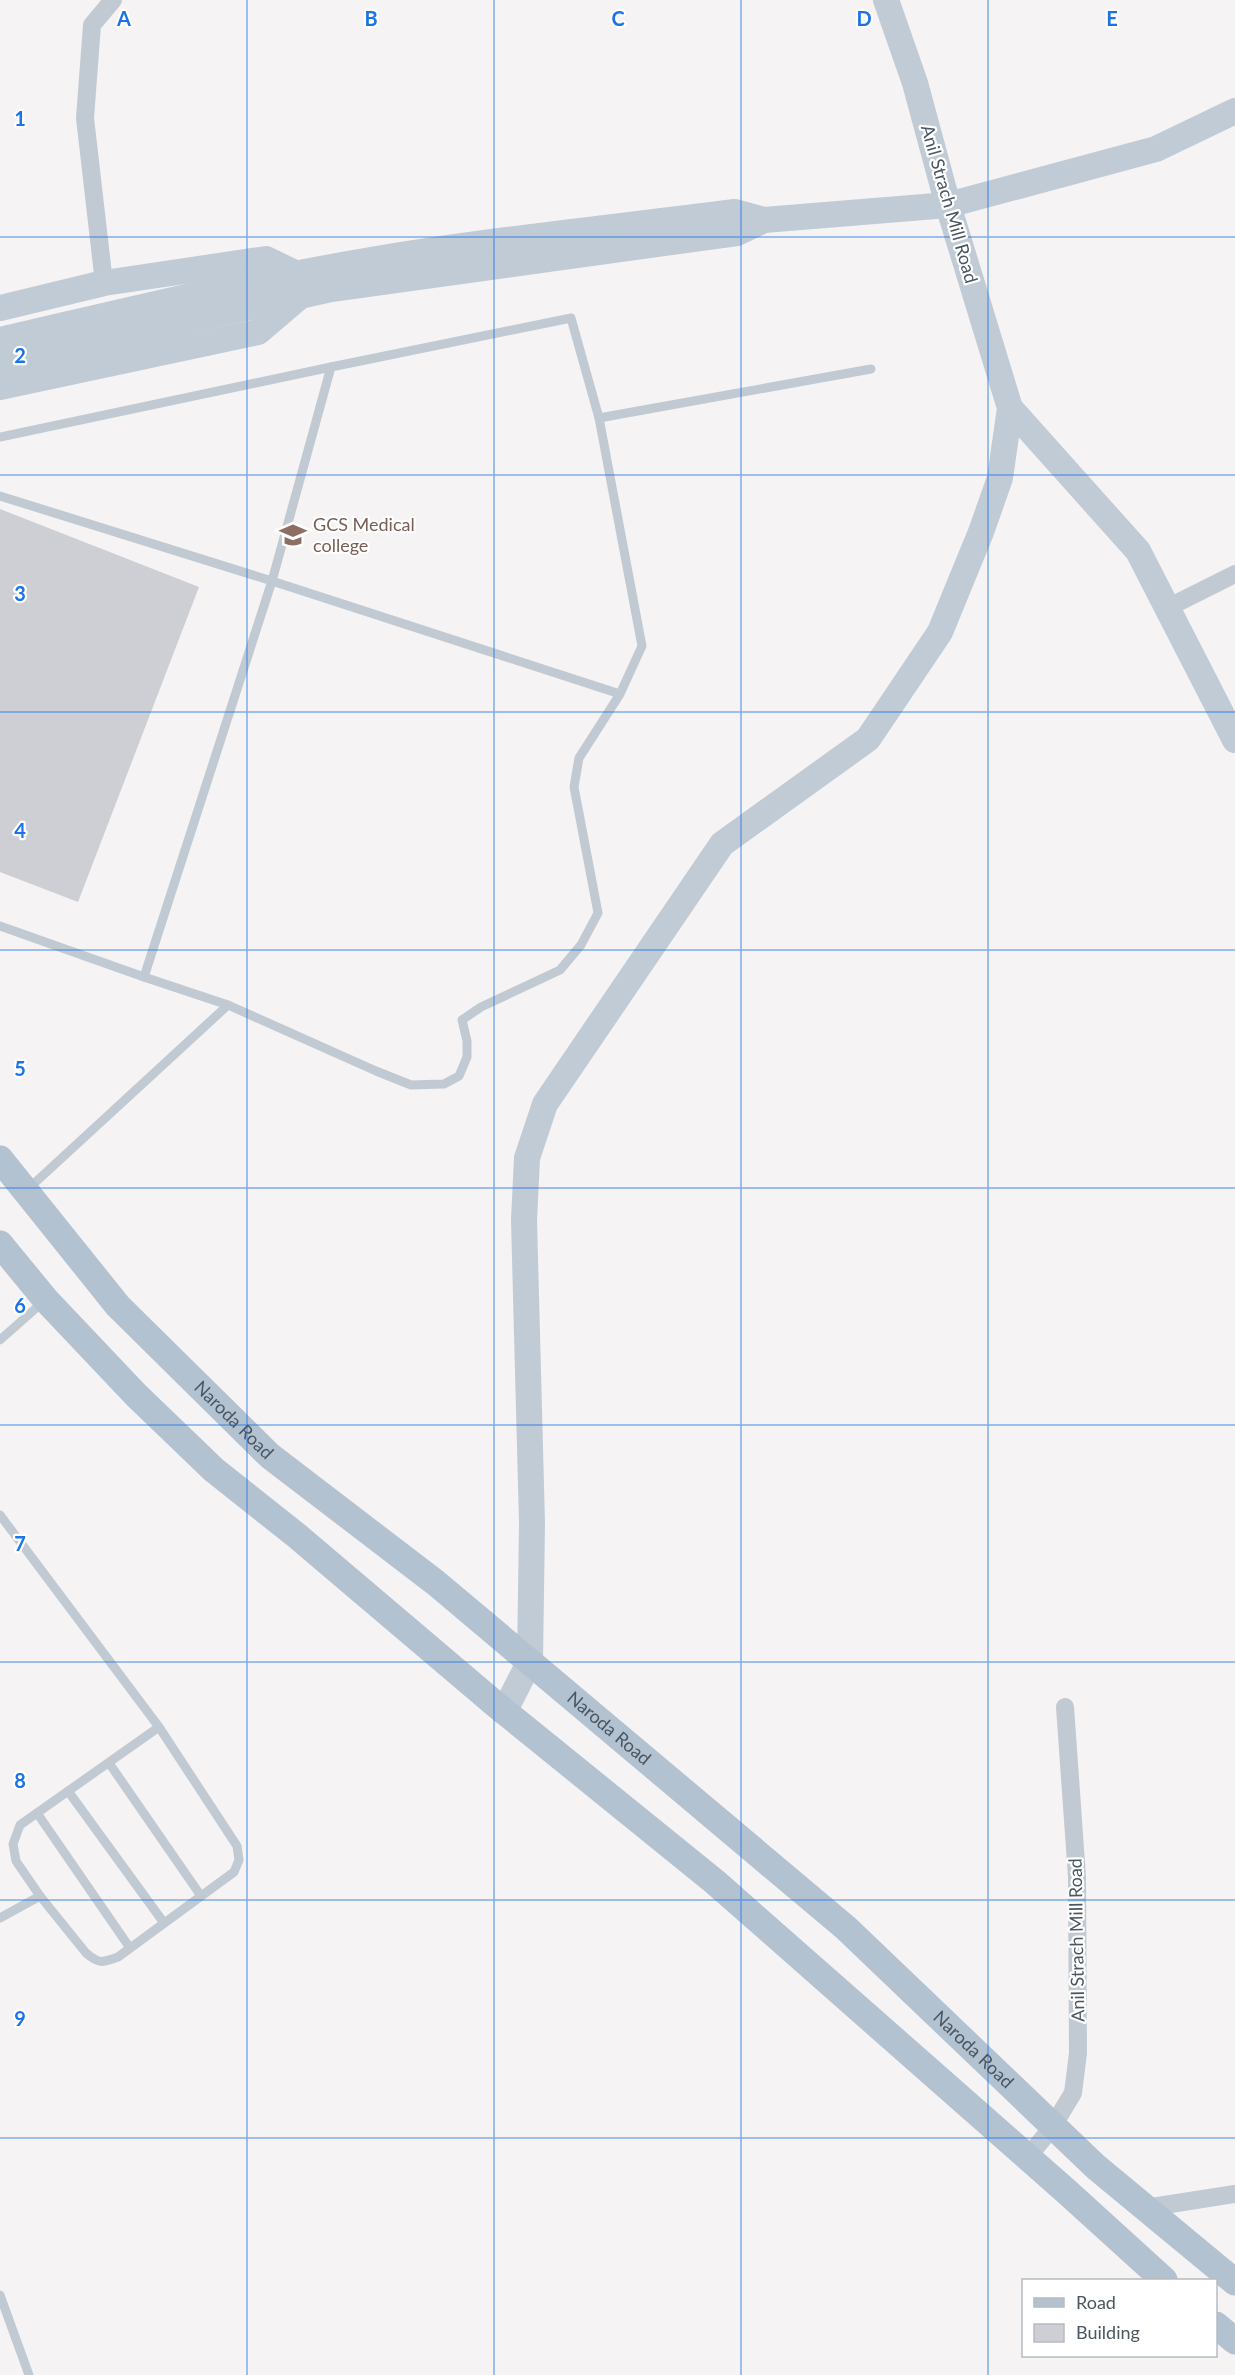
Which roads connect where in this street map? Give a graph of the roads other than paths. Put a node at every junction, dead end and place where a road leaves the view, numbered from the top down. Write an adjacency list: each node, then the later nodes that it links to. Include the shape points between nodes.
1 (113, 0): 5 (street, via 92,25 85,118)
2 (886, 0): 4 (street, Anil Strach Mill Road, via 915,83)
3 (1235, 111): 4 (street, via 1156,149)
4 (948, 205): 6 (street, via 764,220 737,233 342,287); 14 (street, Anil Strach Mill Road)
5 (104, 283): 6 (street, via 266,259); 8 (street)
6 (299, 284): 7 (street); 13 (street, via 258,332)
7 (220, 301): 9 (street); 10 (street)
8 (0, 308)
9 (0, 340)
10 (0, 363)
11 (331, 367): 15 (lane, via 571,318); 16 (lane); 19 (lane)
12 (871, 369): 15 (lane)
13 (0, 387)
14 (1010, 408): 20 (street, via 1138,551); 32 (street, via 999,478 940,632 868,739 722,844 545,1104 527,1158 524,1220 532,1522)
15 (599, 418): 21 (lane, via 642,645)
16 (0, 437)
17 (0, 496): 19 (lane)
18 (1235, 574): 20 (street)
19 (272, 582): 21 (lane); 24 (lane)
20 (1167, 608): 22 (street)
21 (621, 694): 25 (lane, via 579,758 574,787 598,913 581,945 560,970 462,1020 467,1057 459,1076 444,1084 411,1085)
22 (1235, 740)
23 (0, 926): 24 (lane)
24 (144, 976): 25 (lane)
25 (228, 1005): 27 (lane)
26 (0, 1159): 27 (main road, Naroda Road)
27 (26, 1192): 32 (main road, Naroda Road, via 118,1306 270,1456 436,1583)
28 (0, 1244): 29 (main road)
29 (46, 1300): 30 (lane); 34 (main road, via 214,1470)
30 (0, 1340)
31 (0, 1515): 35 (lane)
32 (530, 1661): 34 (street); 44 (main road, Naroda Road, via 846,1928)
33 (1065, 1707): 44 (street, Anil Strach Mill Road, via 1077,1877 1079,2026 1073,2093)
34 (504, 1712): 45 (main road, via 715,1882)
35 (159, 1727): 36 (lane); 40 (lane, via 237,1846 239,1860 234,1872)
36 (109, 1763): 37 (lane); 40 (lane)
37 (68, 1791): 38 (lane); 42 (lane)
38 (37, 1813): 39 (lane, via 20,1825 13,1844 16,1862); 43 (lane)
39 (40, 1896): 41 (lane); 43 (lane, via 93,1959 103,1963)
40 (201, 1896): 42 (lane)
41 (0, 1918)
42 (164, 1923): 43 (lane)
43 (130, 1948)
44 (1053, 2126): 45 (street, Anil Strach Mill Road); 47 (main road, Naroda Road)
45 (1028, 2157): 48 (main road)
46 (1235, 2194): 47 (street)
47 (1145, 2208): 49 (main road, Naroda Road)
48 (1163, 2279)
49 (1235, 2282)
50 (0, 2295): 53 (lane)
51 (1217, 2327): 52 (main road)
52 (1235, 2341)
53 (29, 2375)

